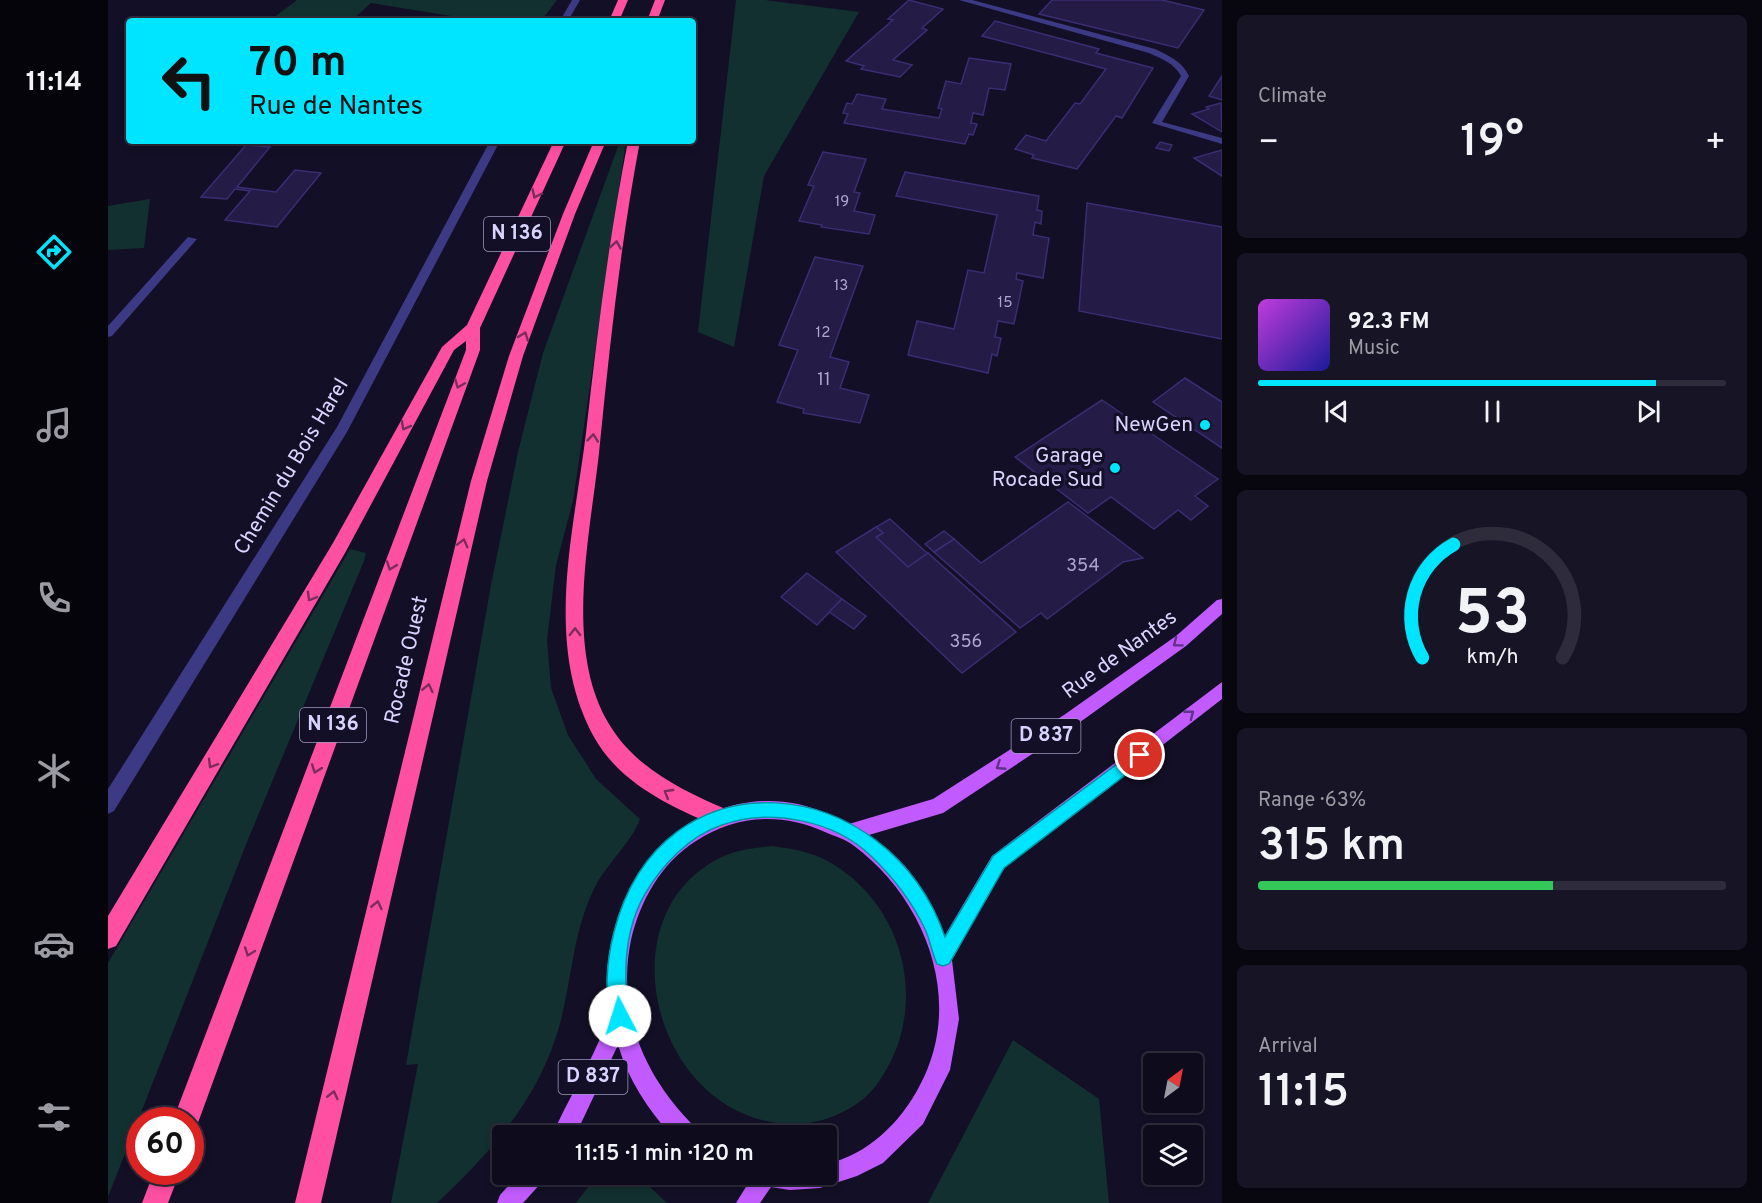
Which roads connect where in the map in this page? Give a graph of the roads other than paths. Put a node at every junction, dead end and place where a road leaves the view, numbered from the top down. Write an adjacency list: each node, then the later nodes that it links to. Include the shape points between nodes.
1 (576, 0): 5 (street)
2 (623, 0): 6 (highway)
3 (660, 0): 7 (highway)
4 (963, 0): 8 (street, via 1125,43 1171,60 1185,76 1157,123)
5 (566, 18)
6 (615, 18)
7 (656, 18)
8 (1222, 141)
9 (493, 144): 18 (street, Chemin du Bois Harel, via 342,429)
10 (559, 144): 14 (highway, Rocade Ouest / N 136, one-way to 14)
11 (599, 144): 32 (highway, Rocade Ouest / N 136, one-way to 11, via 479,481 516,356)
12 (634, 144): 19 (highway, one-way to 12, via 681,801 644,778 616,751 592,714 577,659 575,601 607,303)
13 (192, 239): 15 (street)
14 (473, 328): 21 (highway, one-way to 21, via 449,347 339,548); 24 (highway, Rocade Ouest / N 136, one-way to 24, via 473,350)
15 (108, 333)
16 (1222, 605): 20 (main road, Rue de Nantes / D 837, one-way to 20, via 1181,641 1070,720 937,807)
17 (1222, 689): 22 (main road, one-way to 17, via 998,862)
18 (108, 805)
19 (721, 817): 20 (main road, via 771,809 824,819); 23 (main road, via 674,845 638,890 618,948)
20 (851, 832): 22 (main road, via 876,849 904,879 932,926)
21 (108, 938)
22 (943, 958): 27 (main road, via 949,991 949,1025 944,1059 932,1090 915,1119 892,1143 865,1162)
23 (620, 1016): 25 (main road, D 837); 26 (main road, via 646,1087)
24 (191, 1107)
25 (569, 1125)
26 (676, 1125)
27 (837, 1172)
28 (162, 1185): 31 (highway)
29 (524, 1185): 33 (main road)
30 (758, 1185): 34 (main road)
31 (155, 1203)
32 (308, 1203)
33 (508, 1203)
34 (747, 1203)

